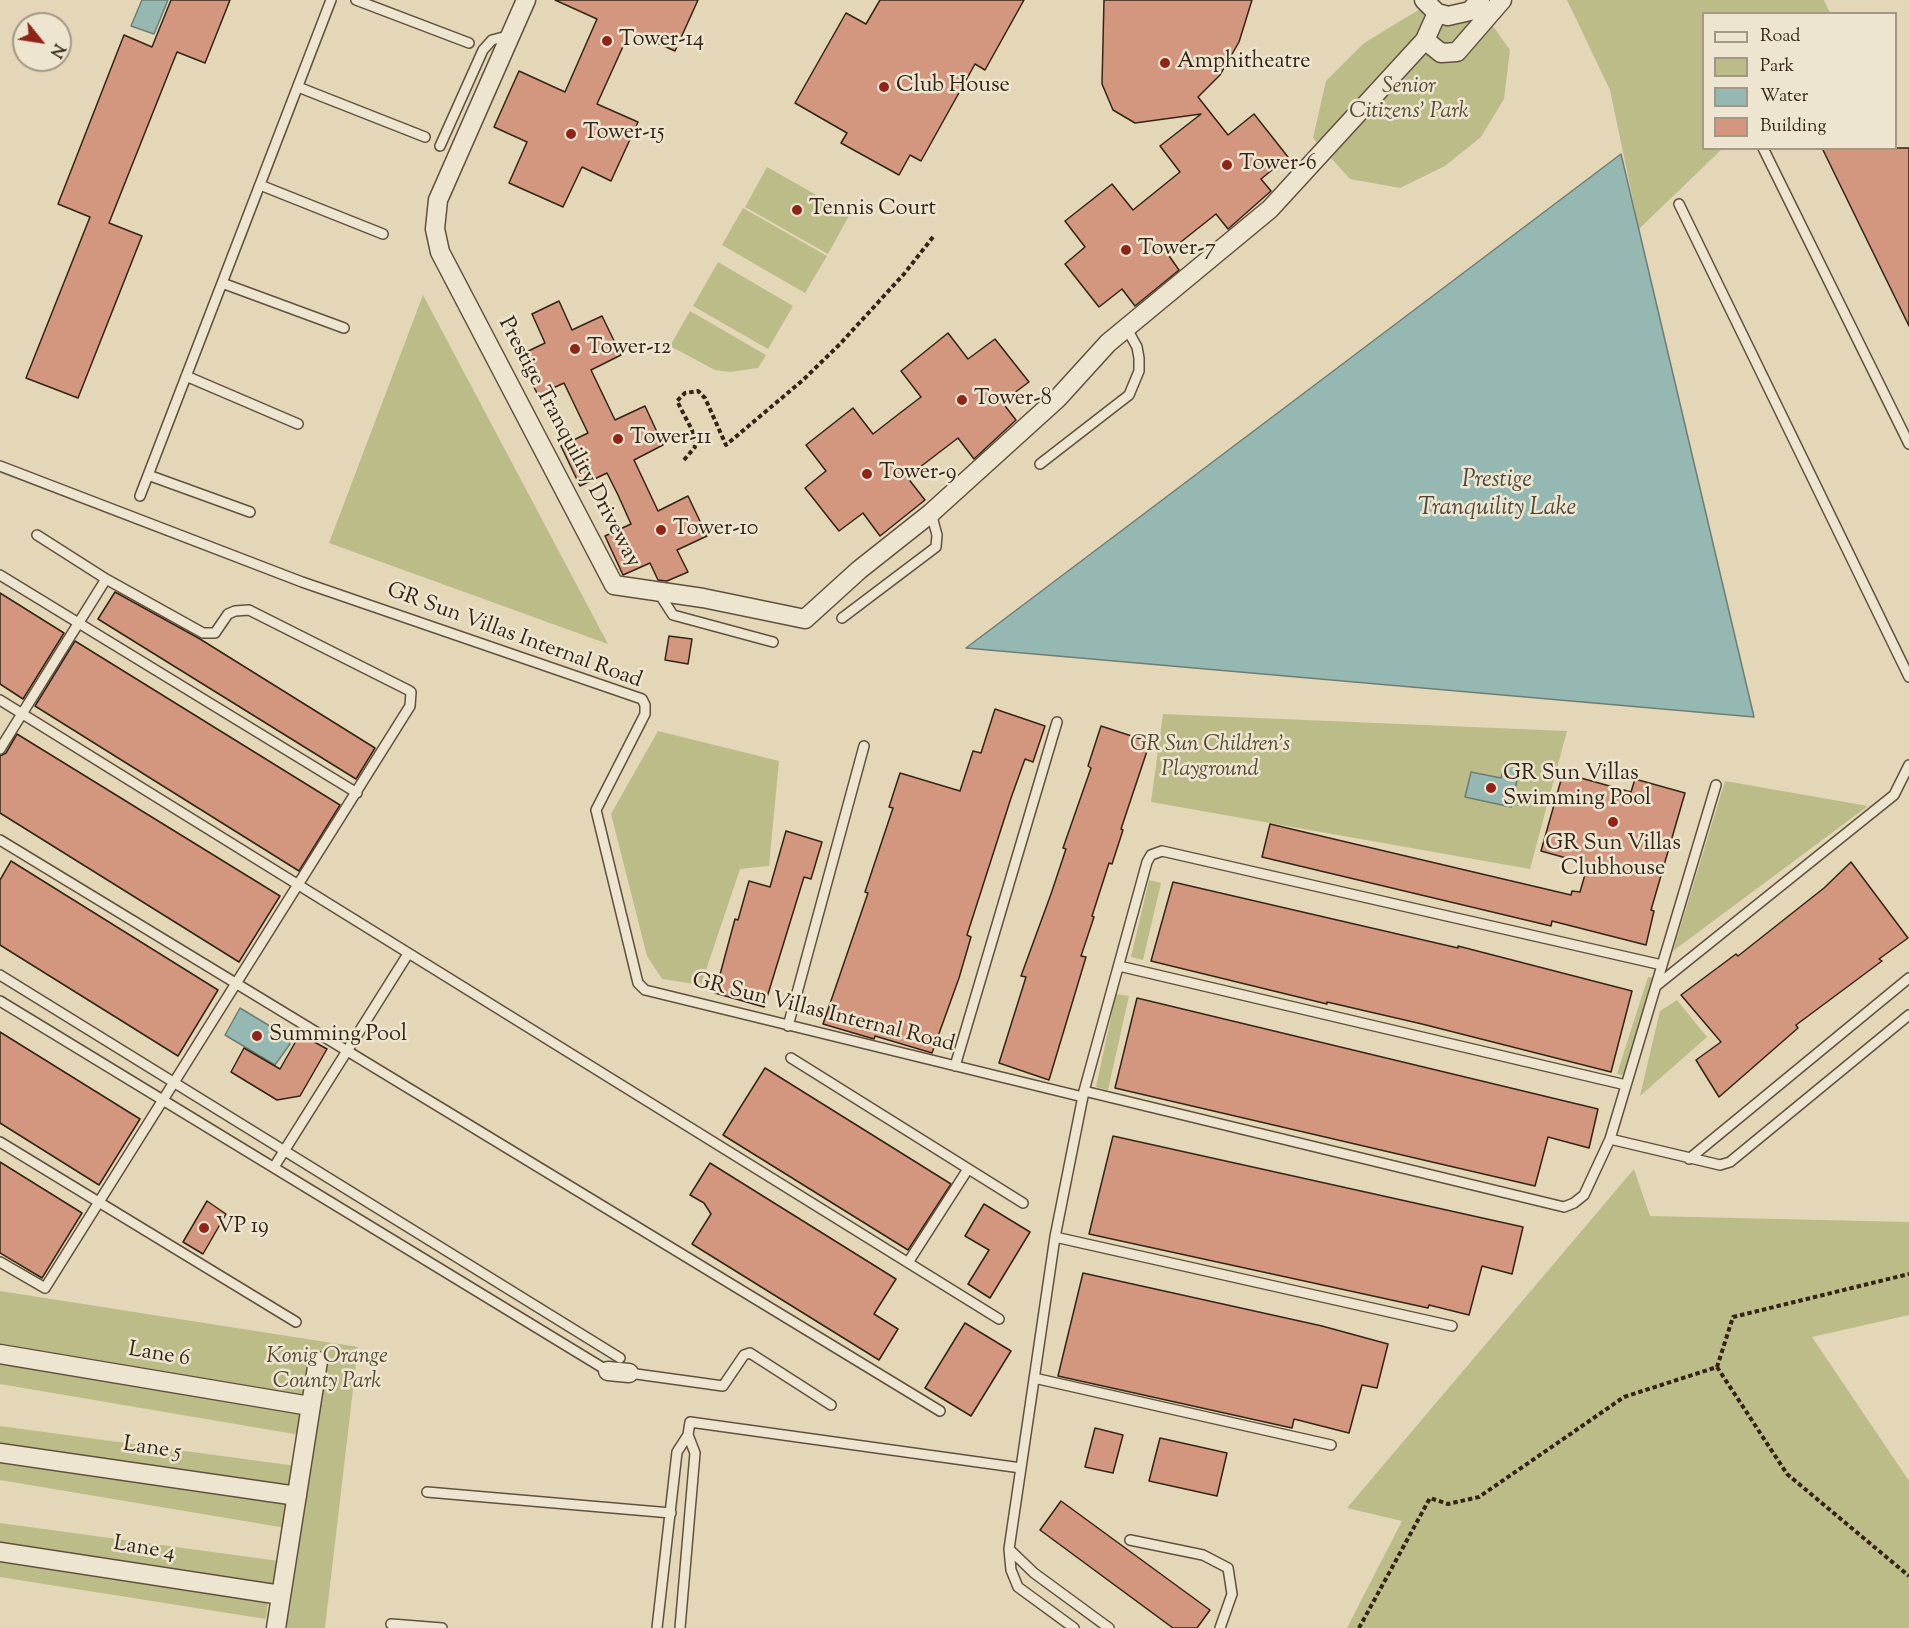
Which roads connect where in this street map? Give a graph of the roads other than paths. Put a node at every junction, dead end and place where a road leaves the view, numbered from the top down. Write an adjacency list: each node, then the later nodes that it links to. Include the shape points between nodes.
1 (332, 0): 11 (lane)
2 (356, 0): 10 (lane)
3 (526, 0): 8 (street, Prestige Tranquility Driveway)
4 (1424, 0): 7 (street)
5 (1480, 0): 7 (street, via 1460,16)
6 (1502, 0): 9 (street, via 1457,52 1446,55)
7 (1437, 13): 9 (street, Prestige Tranquility Driveway)
8 (511, 35): 13 (lane, via 492,40 483,50); 33 (street, Prestige Tranquility Driveway, via 438,200 435,229 440,252 614,585)
9 (1425, 40): 19 (street, Prestige Tranquility Driveway, via 1270,209)
10 (469, 44)
11 (298, 87): 12 (lane); 15 (lane)
12 (425, 137)
13 (440, 146)
14 (1764, 150): 23 (lane)
15 (260, 185): 17 (lane); 18 (lane)
16 (1679, 204): 37 (lane)
17 (383, 234)
18 (222, 282): 20 (lane); 21 (lane)
19 (1126, 327): 24 (lane, via 1139,358 1128,395); 29 (street, Prestige Tranquility Driveway, via 1058,398)
20 (344, 328)
21 (186, 376): 22 (lane); 26 (lane)
22 (298, 424)
23 (1909, 444)
24 (1040, 464)
25 (0, 466): 57 (lane, GR Sun Villas Internal Road, via 302,582 642,699 645,714 596,810 638,983 645,990)
26 (148, 475): 27 (lane); 28 (lane)
27 (140, 496)
28 (250, 512)
29 (931, 513): 33 (street, Prestige Tranquility Driveway, via 805,619); 34 (lane, via 936,547)
30 (37, 535): 32 (lane)
31 (0, 575): 35 (lane)
32 (106, 579): 35 (lane); 45 (lane, via 203,633 215,633 228,614 249,610 411,692 410,706)
33 (658, 592): 36 (lane, via 673,615)
34 (842, 618)
35 (78, 623): 39 (lane); 45 (lane)
36 (773, 642)
37 (1909, 677)
38 (0, 700): 39 (lane)
39 (22, 714): 42 (lane); 47 (lane)
40 (1057, 722): 60 (lane)
41 (864, 746): 57 (lane)
42 (0, 749)
43 (1909, 765): 54 (lane, via 1894,795)
44 (1716, 785): 49 (lane, GR Sun Villas Internal Road)
45 (357, 793): 47 (lane)
46 (0, 840): 53 (lane)
47 (299, 886): 48 (lane); 53 (lane)
48 (408, 954): 58 (lane); 74 (lane)
49 (1662, 965): 50 (lane, via 1162,851 1151,855 1147,862); 54 (lane, GR Sun Villas Internal Road)
50 (1119, 966): 62 (lane); 63 (lane)
51 (0, 975): 61 (lane)
52 (1909, 978): 68 (lane)
53 (236, 984): 58 (lane); 61 (lane)
54 (1656, 986): 62 (lane, GR Sun Villas Internal Road)
55 (0, 1001): 64 (lane)
56 (1909, 1015): 68 (lane, via 1730,1162 1720,1165)
57 (788, 1026): 60 (lane, GR Sun Villas Internal Road)
58 (346, 1052): 67 (lane); 87 (lane)
59 (791, 1058): 70 (lane)
60 (955, 1066): 63 (lane, GR Sun Villas Internal Road)
61 (173, 1082): 64 (lane); 67 (lane)
62 (1626, 1085): 65 (lane, GR Sun Villas Internal Road)
63 (1083, 1094): 65 (lane, GR Sun Villas Internal Road, via 1564,1207 1584,1195); 73 (lane)
64 (162, 1100): 69 (lane); 71 (lane)
65 (1610, 1139): 68 (lane)
66 (0, 1142): 71 (lane)
67 (285, 1149): 69 (lane); 76 (lane)
68 (1689, 1159)
69 (274, 1167): 77 (lane)
70 (968, 1169): 72 (lane); 74 (lane)
71 (99, 1201): 75 (lane, via 45,1288); 79 (lane)
72 (1023, 1203)
73 (1055, 1237): 80 (lane); 84 (lane)
74 (909, 1261): 78 (lane)
75 (0, 1262)
76 (487, 1275): 77 (lane); 83 (lane)
77 (478, 1291): 83 (lane)
78 (999, 1319)
79 (296, 1322)
80 (1452, 1326)
81 (0, 1354): 86 (street, Lane 6)
82 (318, 1361): 86 (street)
83 (619, 1367): 85 (lane, via 723,1386 744,1355 750,1353)
84 (1034, 1378): 89 (lane); 91 (lane)
85 (831, 1405)
86 (310, 1406): 93 (street)
87 (940, 1411)
88 (688, 1435): 91 (lane, via 690,1422); 94 (lane, via 677,1452); 103 (lane, via 695,1453)
89 (1331, 1446)
90 (0, 1453): 93 (street, Lane 5)
91 (1021, 1468): 96 (lane)
92 (427, 1492): 94 (lane)
93 (297, 1496): 98 (street)
94 (671, 1513): 102 (lane)
95 (1130, 1540): 106 (lane, via 1203,1555 1228,1568 1232,1594)
96 (1009, 1549): 104 (lane, via 1018,1587); 105 (lane)
97 (0, 1552): 98 (street, Lane 4)
98 (281, 1595): 100 (street)
99 (391, 1624): 101 (lane)
100 (276, 1628)
101 (442, 1628)
102 (657, 1628)
103 (680, 1628)
104 (1074, 1628)
105 (1109, 1628)
106 (1220, 1628)

